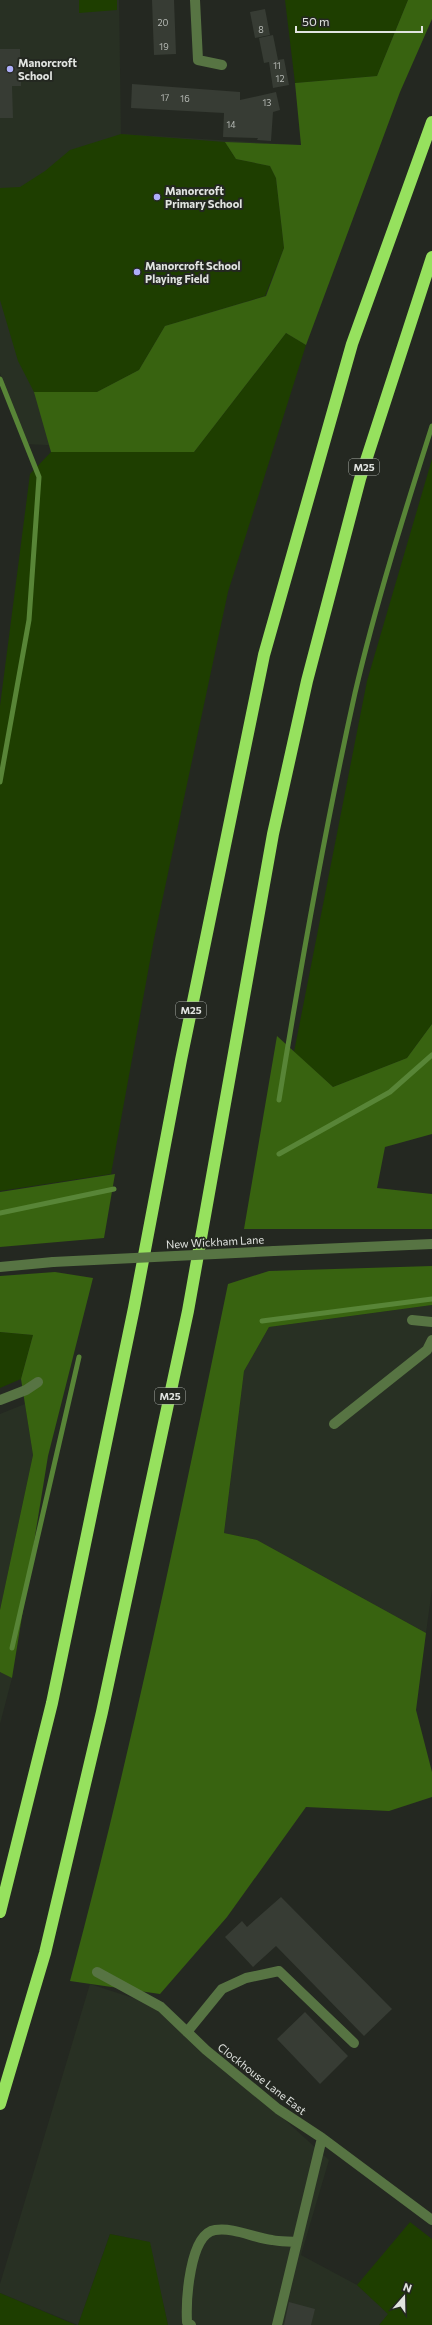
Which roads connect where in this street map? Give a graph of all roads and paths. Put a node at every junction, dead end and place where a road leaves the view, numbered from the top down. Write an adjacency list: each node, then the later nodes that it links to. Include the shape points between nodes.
1 (195, 0): 2 (street, via 198,60)
2 (222, 65)
3 (432, 122): 13 (highway, M25, via 352,344 264,655 181,1060 134,1308 52,1703)
4 (432, 257): 17 (highway, M25, via 360,479 307,681 273,834 188,1311 104,1704 45,1953)
5 (432, 1244): 6 (street, New Wickham Lane, bridge, via 53,1262)
6 (0, 1267)
7 (412, 1320): 8 (street)
8 (432, 1322)
9 (432, 1340): 12 (street, via 427,1350)
10 (38, 1382): 11 (street, via 26,1390)
11 (0, 1400)
12 (334, 1424)
13 (0, 1912)
14 (97, 1972): 15 (street, Clockhouse Lane East, via 161,2007)
15 (187, 2032): 16 (street, via 222,1989 246,1978 279,1971); 18 (street, Clockhouse Lane East, via 278,2110)
16 (354, 2043)
17 (0, 2104)
18 (322, 2138): 19 (street, Clockhouse Lane East); 20 (street)
19 (432, 2220)
20 (297, 2242): 21 (street, via 214,2230 204,2237 194,2256 189,2278 186,2302 187,2322); 22 (street)
21 (191, 2325)
22 (277, 2325)

